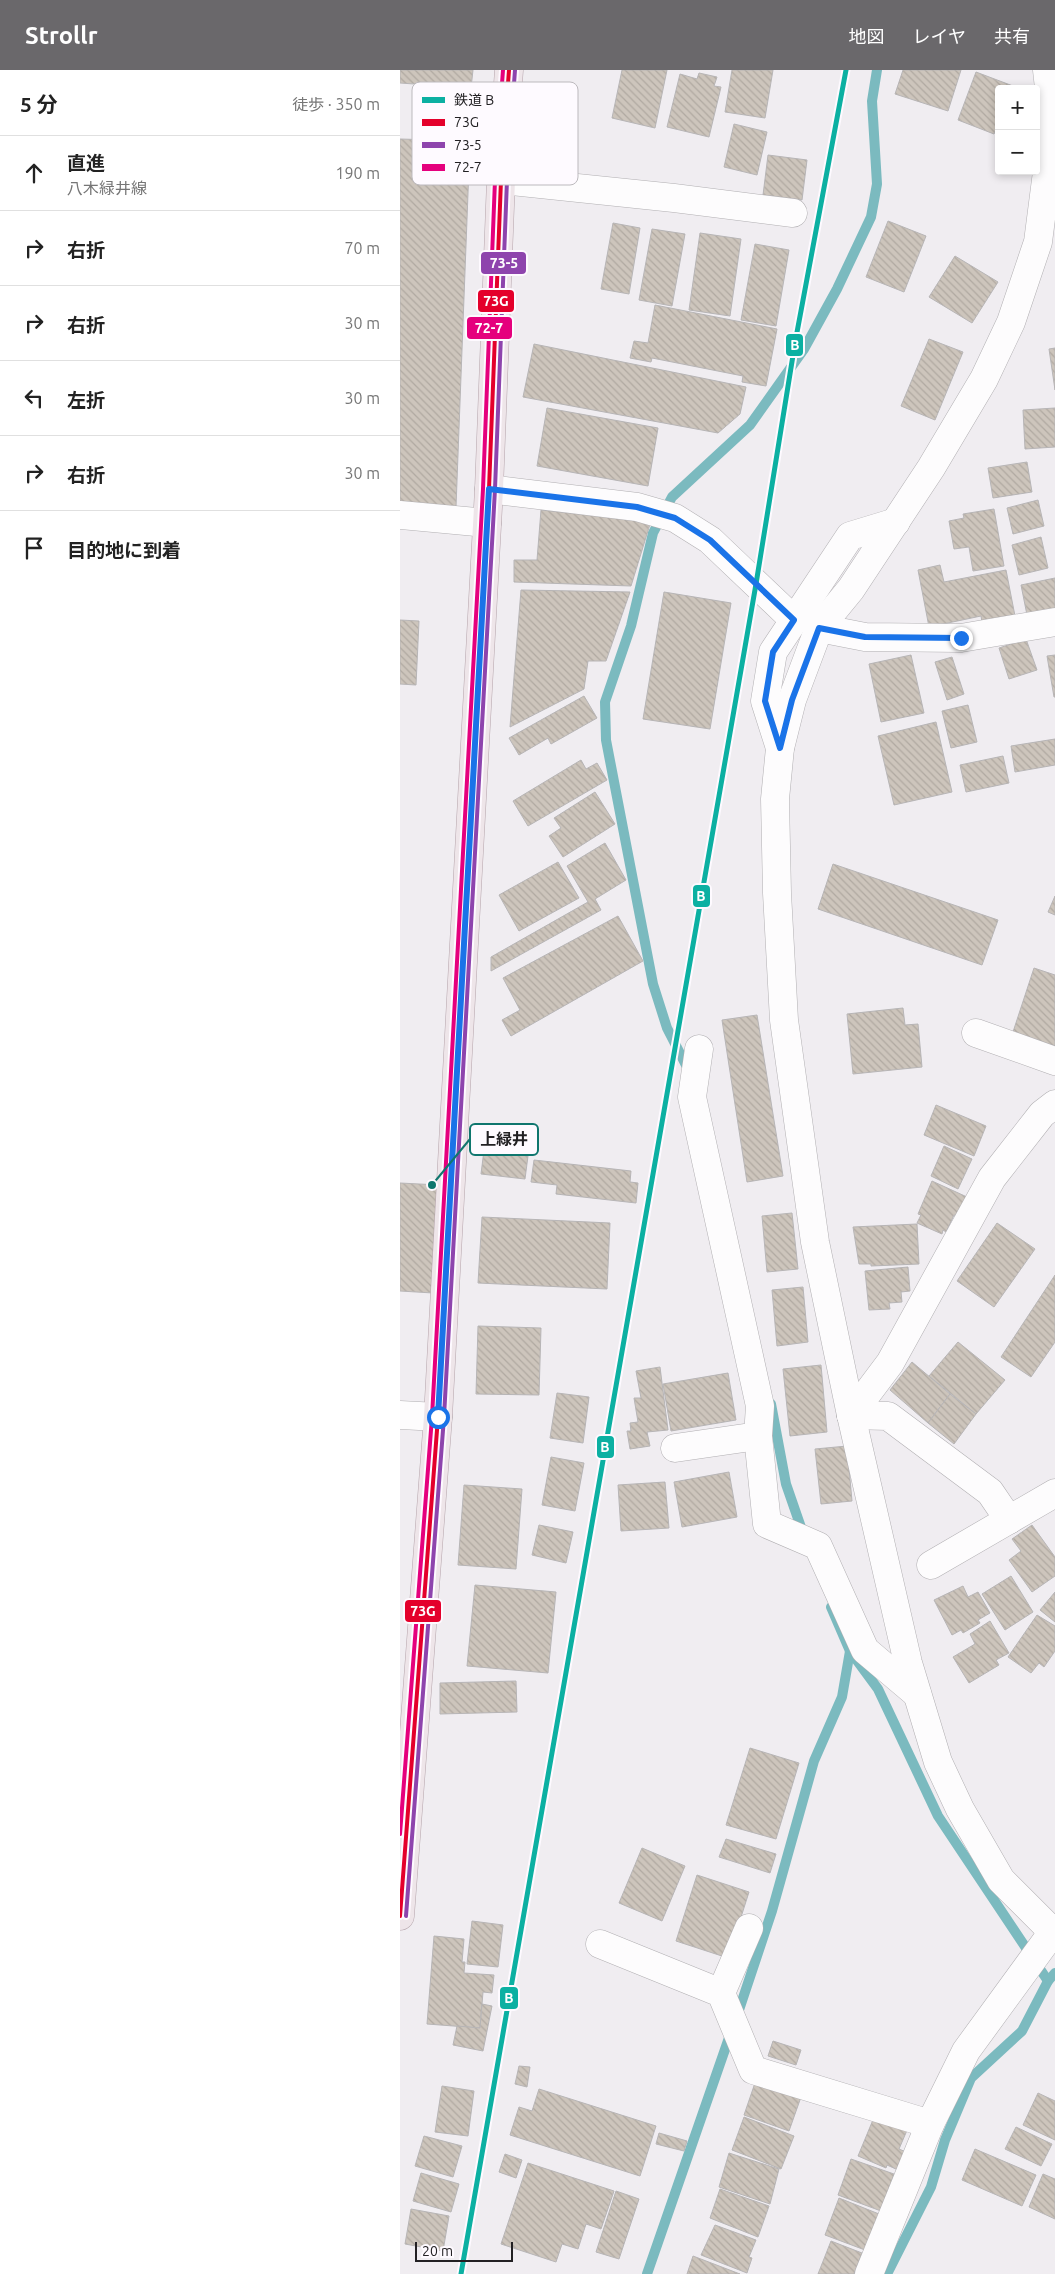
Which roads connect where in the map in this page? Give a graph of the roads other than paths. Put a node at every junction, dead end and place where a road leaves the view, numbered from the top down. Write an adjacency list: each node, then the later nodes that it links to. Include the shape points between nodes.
1 (1047, 70): 2 (street)
2 (1052, 102): 10 (street, via 1038,242 1011,322 984,380 851,589)
3 (501, 185): 6 (main road)
4 (549, 185): 5 (street)
5 (792, 213)
6 (489, 489): 8 (main road); 10 (street, via 637,507 675,518 710,540)
7 (400, 515): 8 (street)
8 (487, 523): 17 (main road)
9 (1055, 622): 10 (street, via 961,638 865,637)
10 (807, 624): 16 (street, via 780,748 775,799 784,1020 815,1242)
11 (976, 1033): 13 (street)
12 (699, 1049): 18 (street, via 692,1097 760,1406)
13 (1055, 1061)
14 (1055, 1104): 16 (street, via 1042,1114 992,1178 890,1363)
15 (400, 1415): 17 (street)
16 (851, 1415): 21 (street, via 888,1416 990,1492); 23 (street)
17 (438, 1417): 24 (main road)
18 (758, 1436): 19 (street); 23 (street, via 767,1524 818,1546 865,1650)
19 (675, 1448)
20 (1055, 1493): 21 (street)
21 (1009, 1520): 22 (street)
22 (931, 1565)
23 (917, 1694): 26 (street, via 938,1762 960,1809 1001,1880)
24 (400, 1916)
25 (749, 1928): 28 (street)
26 (1054, 1932): 29 (street, via 966,2051)
27 (600, 1944): 28 (street)
28 (721, 1992): 29 (street, via 753,2070)
29 (930, 2124): 30 (street)
30 (869, 2274)

